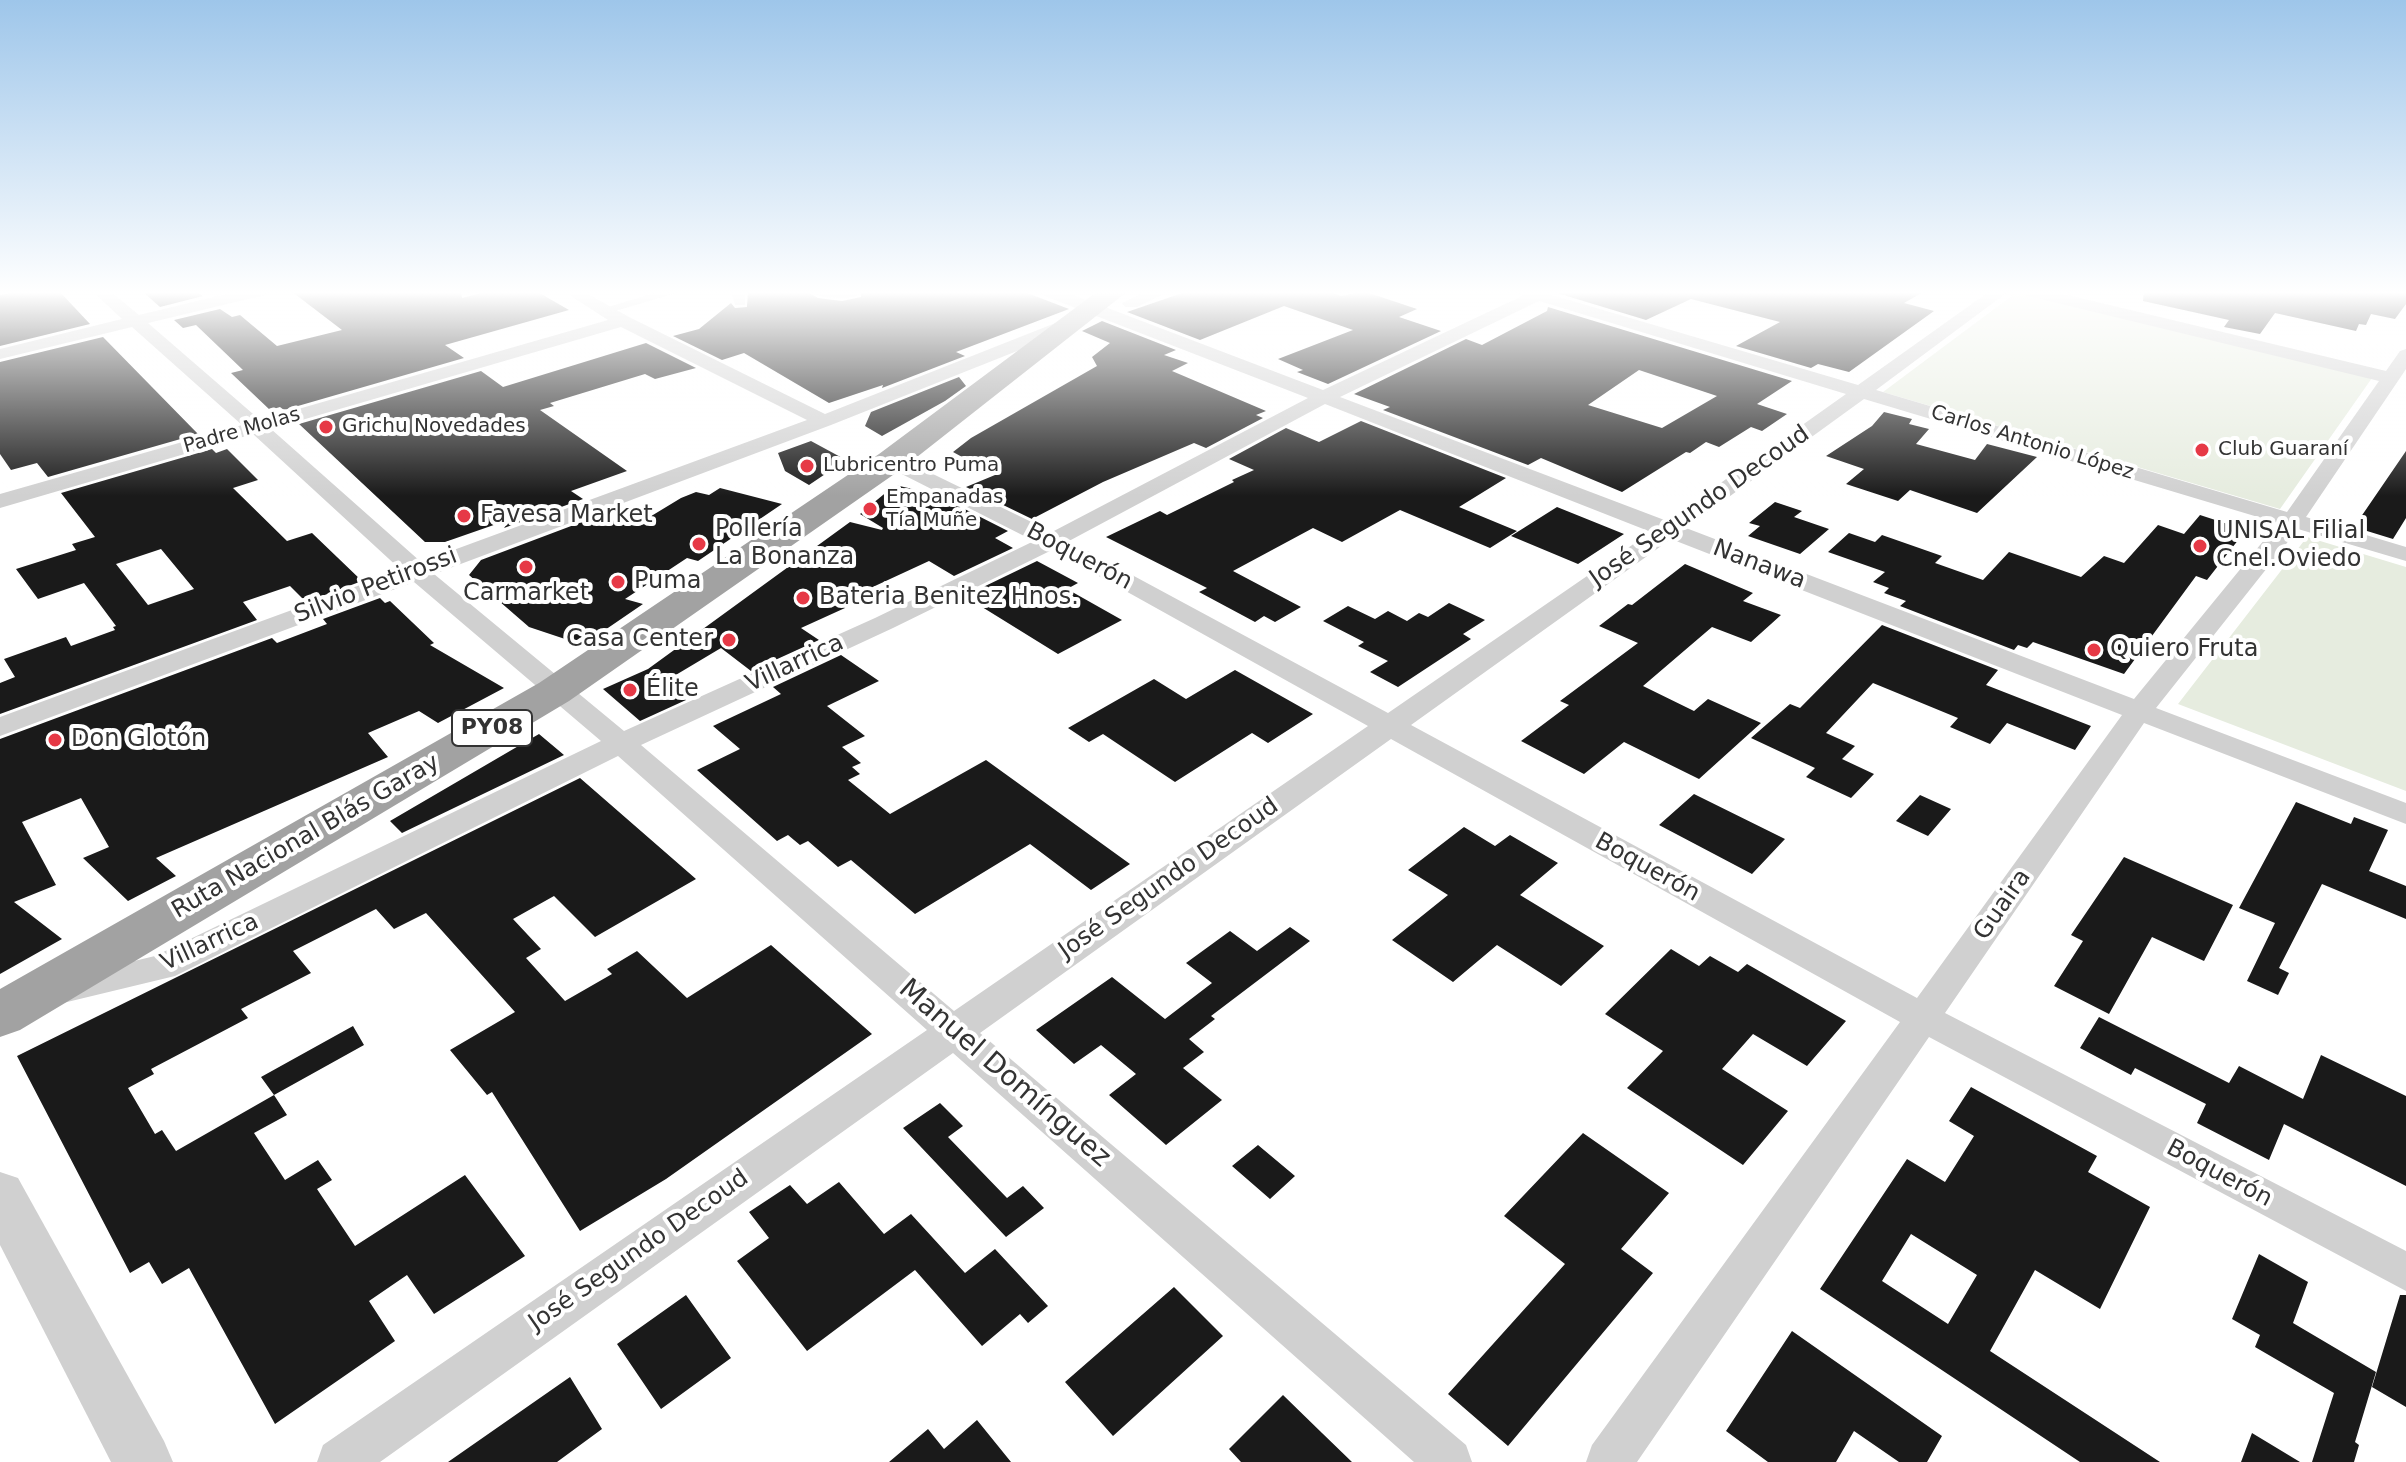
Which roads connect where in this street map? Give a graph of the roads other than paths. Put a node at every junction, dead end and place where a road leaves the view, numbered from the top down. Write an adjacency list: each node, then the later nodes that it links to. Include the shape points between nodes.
1 (181, 359): 17 (street, Manuel Domínguez)
2 (474, 359): 17 (street, Padre Molas)
3 (700, 359): 16 (street)
4 (977, 359): 16 (street, Silvio Petirossi)
5 (1035, 359): 15 (highway, Ruta Nacional Blás Garay / PY08)
6 (1035, 359): 15 (highway, Ruta Nacional Blás Garay / PY08)
7 (1237, 359): 14 (street, Nanawa)
8 (1401, 359): 14 (street, Villarrica)
9 (1753, 359): 13 (street, Carlos Antonio López)
10 (1905, 359): 13 (street, José Segundo Decoud)
11 (2318, 359): 12 (street)
12 (2397, 378): 20 (street, Guaira)
13 (1861, 392): 20 (street, Carlos Antonio López); 21 (street, José Segundo Decoud)
14 (1324, 397): 21 (street, Nanawa); 22 (street, Villarrica)
15 (964, 409): 18 (highway, Ruta Nacional Blás Garay / PY08)
16 (824, 421): 24 (street, Silvio Petirossi)
17 (259, 426): 19 (street, Padre Molas); 24 (street, Manuel Domínguez)
18 (891, 461): 22 (street, Boquerón); 25 (highway, Ruta Nacional Blás Garay / PY08)
19 (0, 501)
20 (2292, 521): 23 (street, Carlos Antonio López); 26 (street, Guaira)
21 (1669, 530): 26 (street, Nanawa); 27 (street, José Segundo Decoud)
22 (1052, 541): 27 (street, Boquerón); 29 (street, Villarrica)
23 (2406, 554)
24 (415, 571): 25 (street, Manuel Domínguez); 28 (street, Silvio Petirossi)
25 (554, 692): 29 (street, Manuel Domínguez); 31 (highway, Ruta Nacional Blás Garay / PY08)
26 (2139, 711): 30 (street, Nanawa); 32 (street, Guaira)
27 (1388, 726): 32 (street, Boquerón); 33 (street, José Segundo Decoud)
28 (0, 727)
29 (621, 743): 31 (street, Villarrica, via 163,967); 33 (street, Manuel Domínguez)
30 (2406, 814)
31 (14, 1006)
32 (1923, 1018): 35 (street, Boquerón); 39 (street, Guaira)
33 (953, 1029): 37 (street, José Segundo Decoud); 38 (street, Manuel Domínguez)
34 (0, 1194): 36 (street)
35 (2406, 1272)
36 (143, 1462)
37 (340, 1462)
38 (1449, 1462)
39 (1609, 1462)

